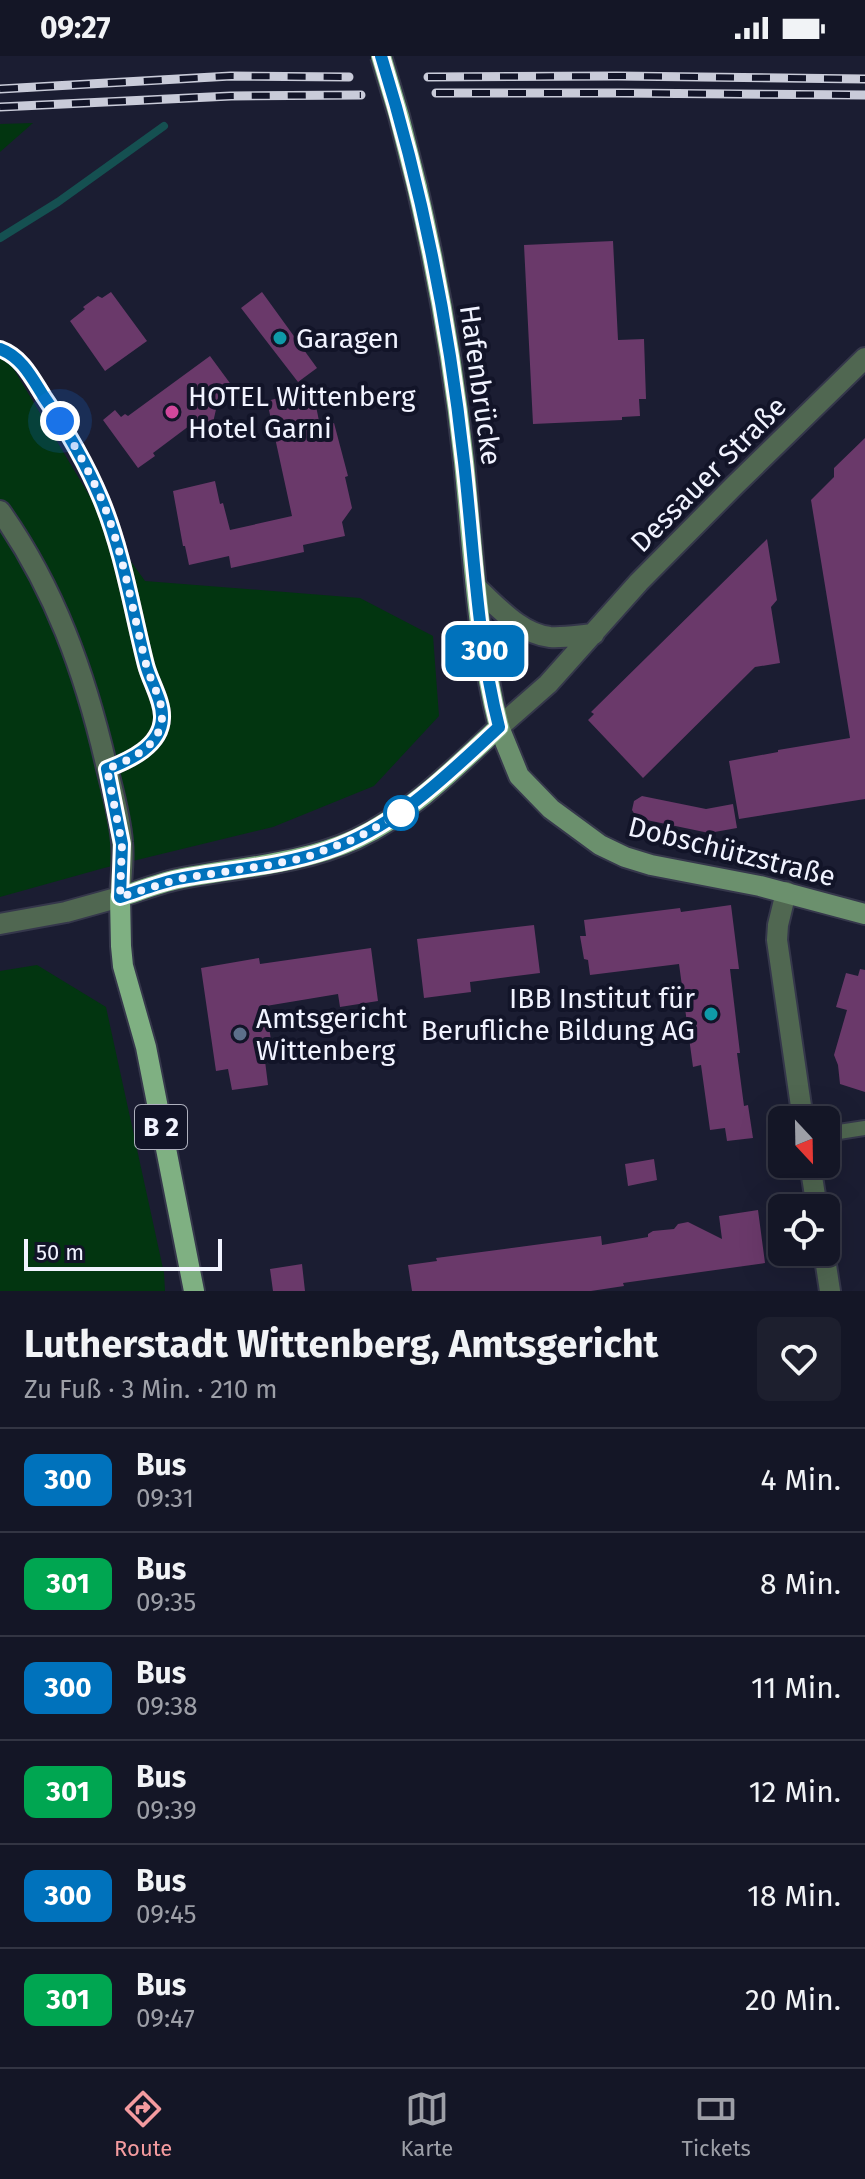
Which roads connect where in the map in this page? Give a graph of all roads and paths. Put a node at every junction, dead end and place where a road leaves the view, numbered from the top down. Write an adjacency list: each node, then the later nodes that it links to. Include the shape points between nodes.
1 (381, 56): 5 (main road, Hafenbrücke, bridge, via 417,187 447,338)
2 (0, 349): 8 (lane, via 20,361 60,421 101,499 162,717 146,748)
3 (865, 358): 6 (street, Dessauer Straße, via 639,582)
4 (0, 511): 8 (street, via 69,638)
5 (478, 589): 6 (street, via 530,631 551,637); 7 (main road, Hafenbrücke)
6 (594, 634): 7 (street, Dessauer Straße)
7 (499, 727): 9 (street, Dobschützstraße, via 519,776 551,809 600,845 651,865); 10 (main road, Dessauer Straße, via 405,811 357,838 304,858 178,879)
8 (107, 769): 10 (street, via 121,830)
9 (786, 892): 11 (street, Dobschützstraße); 13 (street, via 777,940)
10 (120, 897): 12 (street); 17 (main road, B 2, via 123,966 146,1047)
11 (863, 909)
12 (0, 924)
13 (801, 1106)
14 (865, 1128): 15 (lane)
15 (840, 1132)
16 (826, 1266): 18 (street)
17 (194, 1291)
18 (830, 1291)

